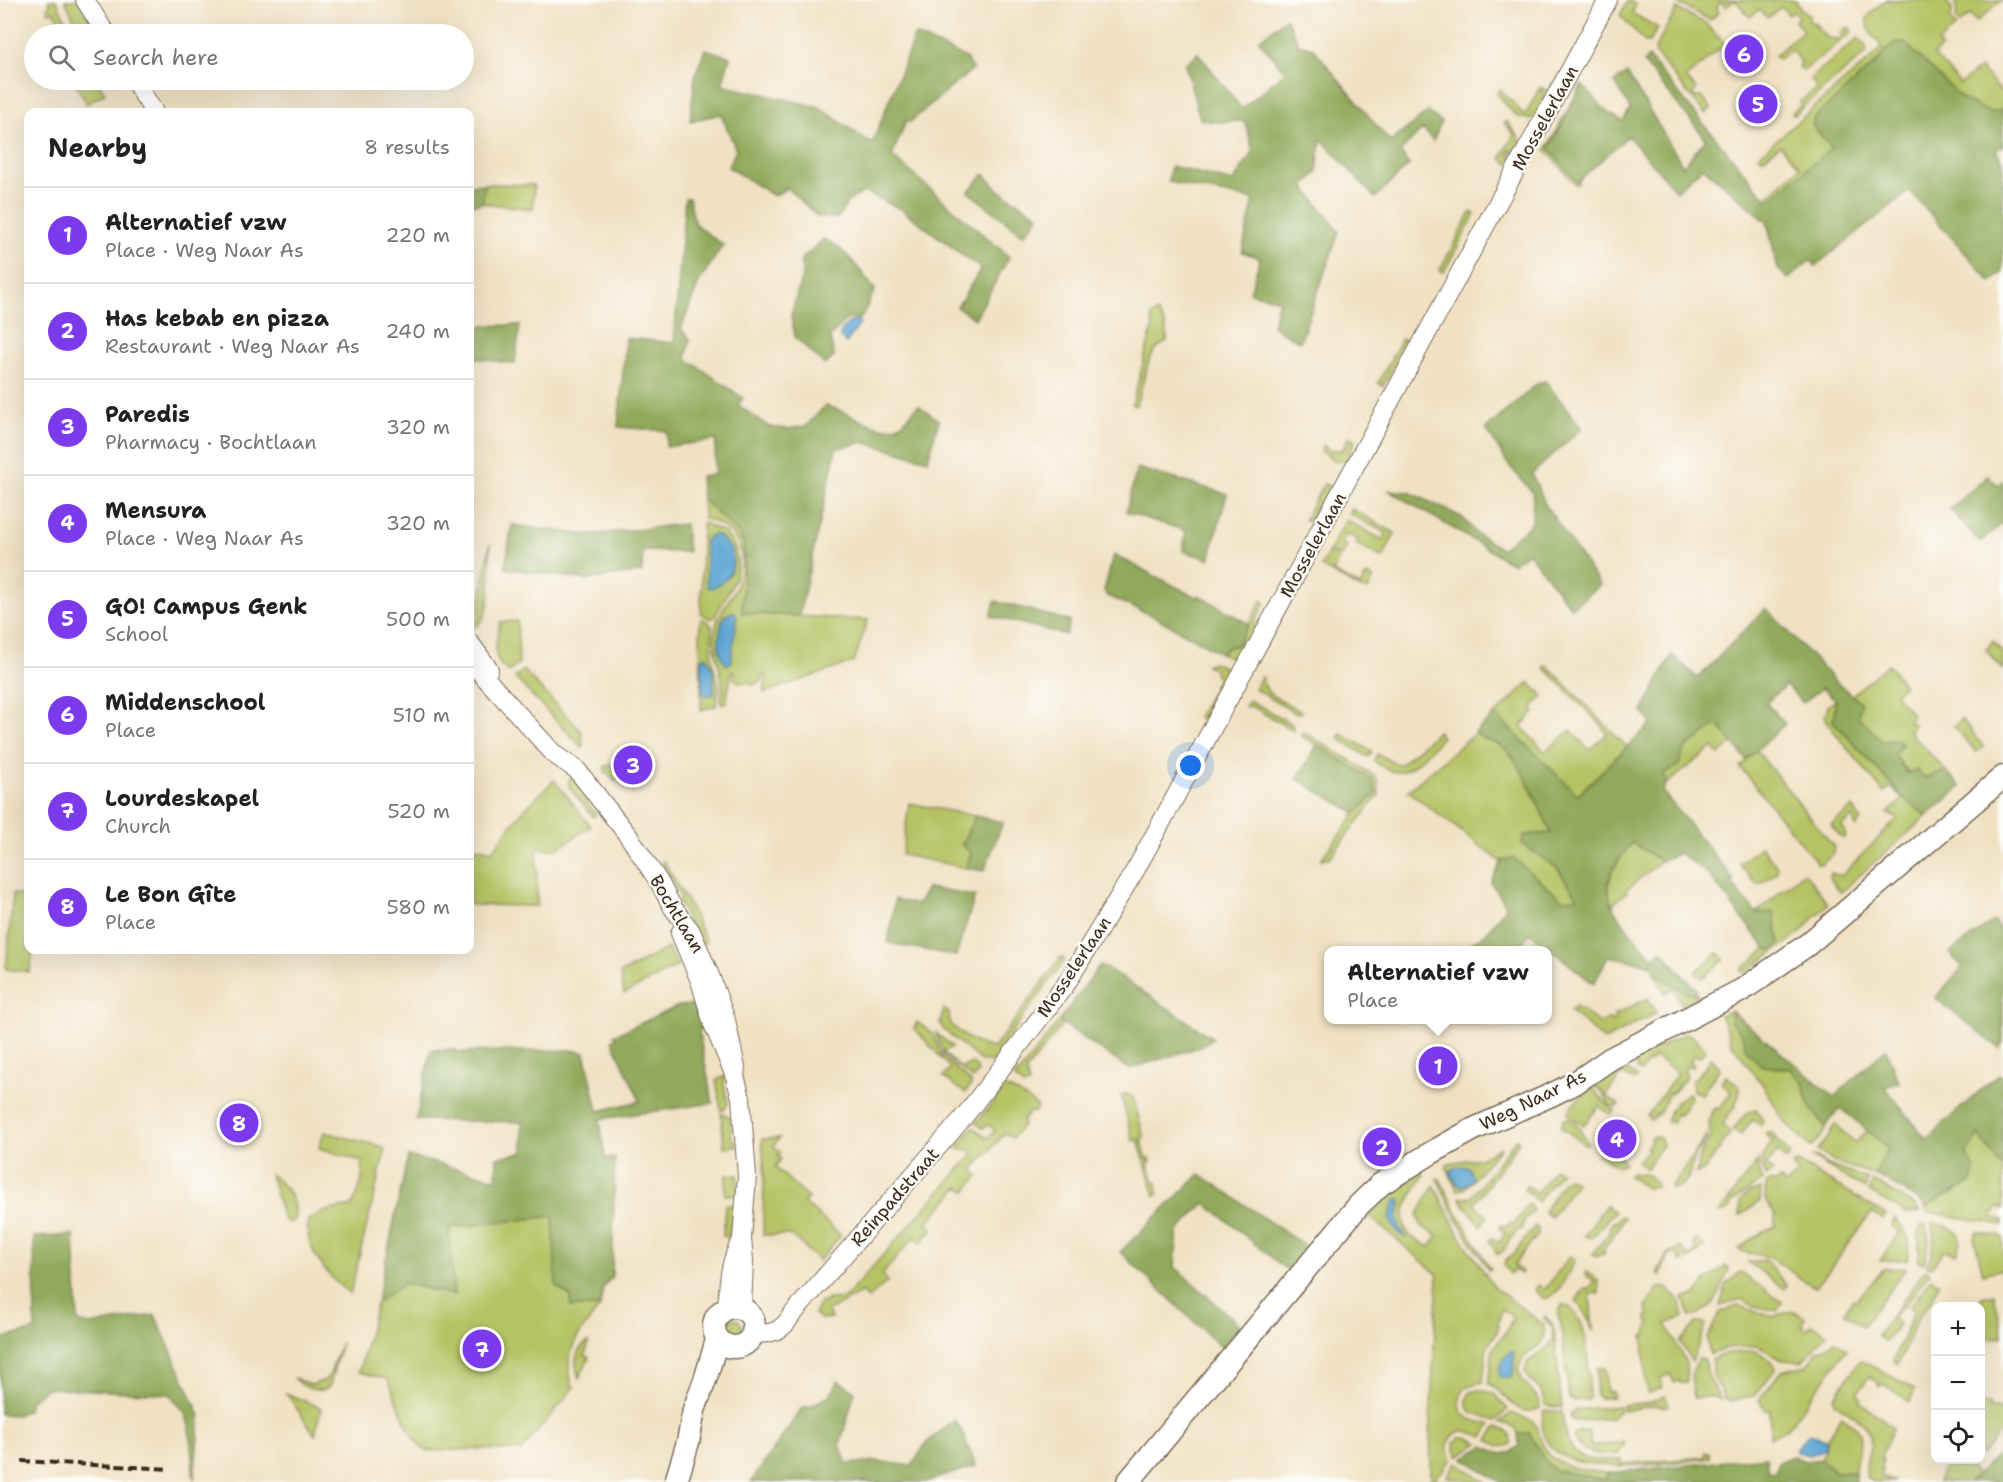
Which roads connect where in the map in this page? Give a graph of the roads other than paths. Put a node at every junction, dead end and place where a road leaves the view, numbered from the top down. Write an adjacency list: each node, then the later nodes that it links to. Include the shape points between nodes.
1 (85, 0): 3 (street)
2 (1608, 0): 14 (street, Mosselerlaan, via 1136,869 1066,984)
3 (98, 24)
4 (128, 90): 6 (street)
5 (141, 90): 7 (street)
6 (139, 108)
7 (152, 108)
8 (474, 648): 10 (street)
9 (474, 665): 10 (street, via 555,755)
10 (575, 768): 12 (street, Bochtlaan, via 630,838)
11 (2000, 776): 18 (main road, Weg Naar As, via 1806,945 1742,990 1610,1059 1546,1086 1504,1115 1405,1168 1370,1194)
12 (673, 908): 13 (street, Bochtlaan, via 681,939); 13 (street, Bochtlaan, via 691,931 711,978 726,1020)
13 (735, 1076): 15 (street, Bochtlaan, via 746,1146)
14 (996, 1076): 15 (street, Reinpadstraat, via 791,1316 766,1323)
15 (744, 1318): 16 (main road, via 748,1341); 16 (main road, Bochtlaan, via 716,1318 713,1325)
16 (726, 1344): 17 (main road, Bochtlaan, via 708,1372 694,1410)
17 (676, 1482)
18 (1128, 1482)

